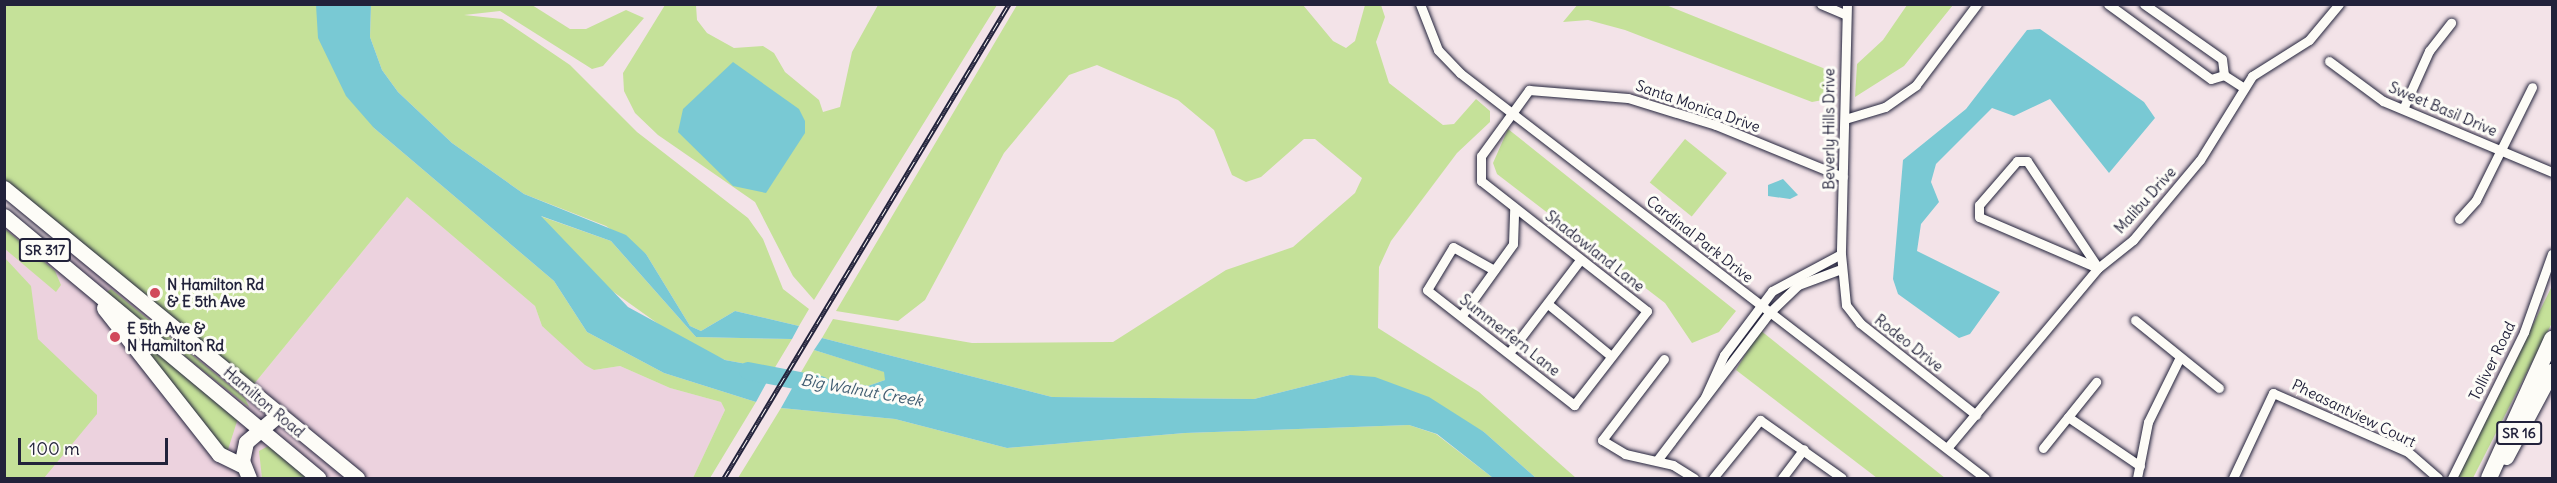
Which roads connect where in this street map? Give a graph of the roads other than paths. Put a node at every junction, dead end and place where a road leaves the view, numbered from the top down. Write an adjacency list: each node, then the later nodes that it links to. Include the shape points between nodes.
1 (1420, 4): 14 (street, Cardinal Park Drive, via 1443,57)
2 (1821, 4): 7 (street)
3 (1977, 4): 15 (street, via 1916,85 1885,107)
4 (2108, 4): 10 (street, via 2211,79)
5 (2144, 4): 10 (street, via 2222,59)
6 (2340, 4): 12 (street, Malibu Drive, via 2309,40 2272,59)
7 (1845, 9): 15 (street, Beverly Hills Drive)
8 (2451, 23): 13 (street, via 2428,51)
9 (2329, 62): 13 (street, Sweet Basil Drive, via 2383,101)
10 (2224, 75): 12 (street)
11 (2532, 87): 16 (street)
12 (2244, 88): 26 (street, Malibu Drive, via 2200,160 2133,240)
13 (2403, 109): 16 (street, Sweet Basil Drive)
14 (1511, 110): 18 (street, Santa Monica Drive, via 1529,90 1539,88 1628,98 1716,124); 20 (street, Santa Monica Drive, via 1478,169 1481,181); 32 (street, Cardinal Park Drive)
15 (1845, 119): 18 (street, Beverly Hills Drive)
16 (2500, 149): 17 (street, Sweet Basil Drive); 22 (street, via 2476,200)
17 (2553, 172)
18 (1844, 177): 23 (street, Beverly Hills Drive)
19 (4, 188): 46 (main road, Hamilton Road / SR 317)
20 (1515, 208): 25 (street, Shadowland Lane); 28 (street, via 1513,244)
21 (4, 216): 30 (main road, Hamilton Road / SR 317)
22 (2459, 219)
23 (1841, 254): 27 (street, Beverly Hills Drive); 32 (street, via 1781,282)
24 (2553, 254): 66 (street, Tolliver Road, via 2524,332)
25 (1580, 260): 31 (street); 38 (street, Shadowland Lane, via 1647,311)
26 (2098, 268): 26 (street, via 1979,217 1979,205 2017,160 2027,161); 47 (street, Malibu Drive)
27 (1841, 269): 29 (street, Beverly Hills Drive); 33 (street, via 1798,285)
28 (1494, 270): 34 (street); 34 (street, Summerfern Lane, via 1453,247 1427,290)
29 (1842, 283): 47 (street, Rodeo Drive, via 1846,305 1860,323)
30 (85, 284): 49 (main road, Hamilton Road / SR 317); 55 (main road, via 219,454)
31 (1548, 304): 37 (street); 38 (street)
32 (1761, 305): 33 (street, Cardinal Park Drive); 44 (street, via 1724,355)
33 (1770, 312): 44 (street); 51 (street, Cardinal Park Drive)
34 (1462, 315): 37 (street, Summerfern Lane)
35 (2135, 320): 39 (street)
36 (2553, 339): 67 (highway)
37 (1509, 352): 45 (street, Summerfern Lane)
38 (1611, 356): 45 (street, Shadowland Lane)
39 (2180, 357): 43 (street); 54 (street, via 2148,422)
40 (1664, 358): 53 (street, via 1602,440 1625,454)
41 (2553, 371): 68 (main road, SR 16)
42 (2096, 382): 48 (street)
43 (2219, 388)
44 (1704, 401): 53 (street)
45 (1574, 405)
46 (279, 414): 49 (main road); 57 (main road, Hamilton Road / SR 317)
47 (1976, 415): 51 (street, Malibu Drive)
48 (2068, 417): 50 (street); 54 (street)
49 (256, 427): 55 (main road, via 243,447); 56 (main road, Hamilton Road / SR 317)
50 (2043, 447)
51 (1947, 448): 62 (street, Cardinal Park Drive)
52 (1804, 449): 59 (street, via 1760,420); 60 (street); 61 (street)
53 (1658, 459): 58 (street)
54 (2140, 466): 63 (street)
55 (245, 472)
56 (318, 478)
57 (357, 478)
58 (1694, 478)
59 (1713, 478)
60 (1782, 478)
61 (1842, 478)
62 (1985, 478)
63 (2137, 478)
64 (2233, 478): 65 (street, Pheasantview Court, via 2273,393 2408,452)
65 (2438, 478)
66 (2452, 478)
67 (2489, 478)
68 (2495, 478)

